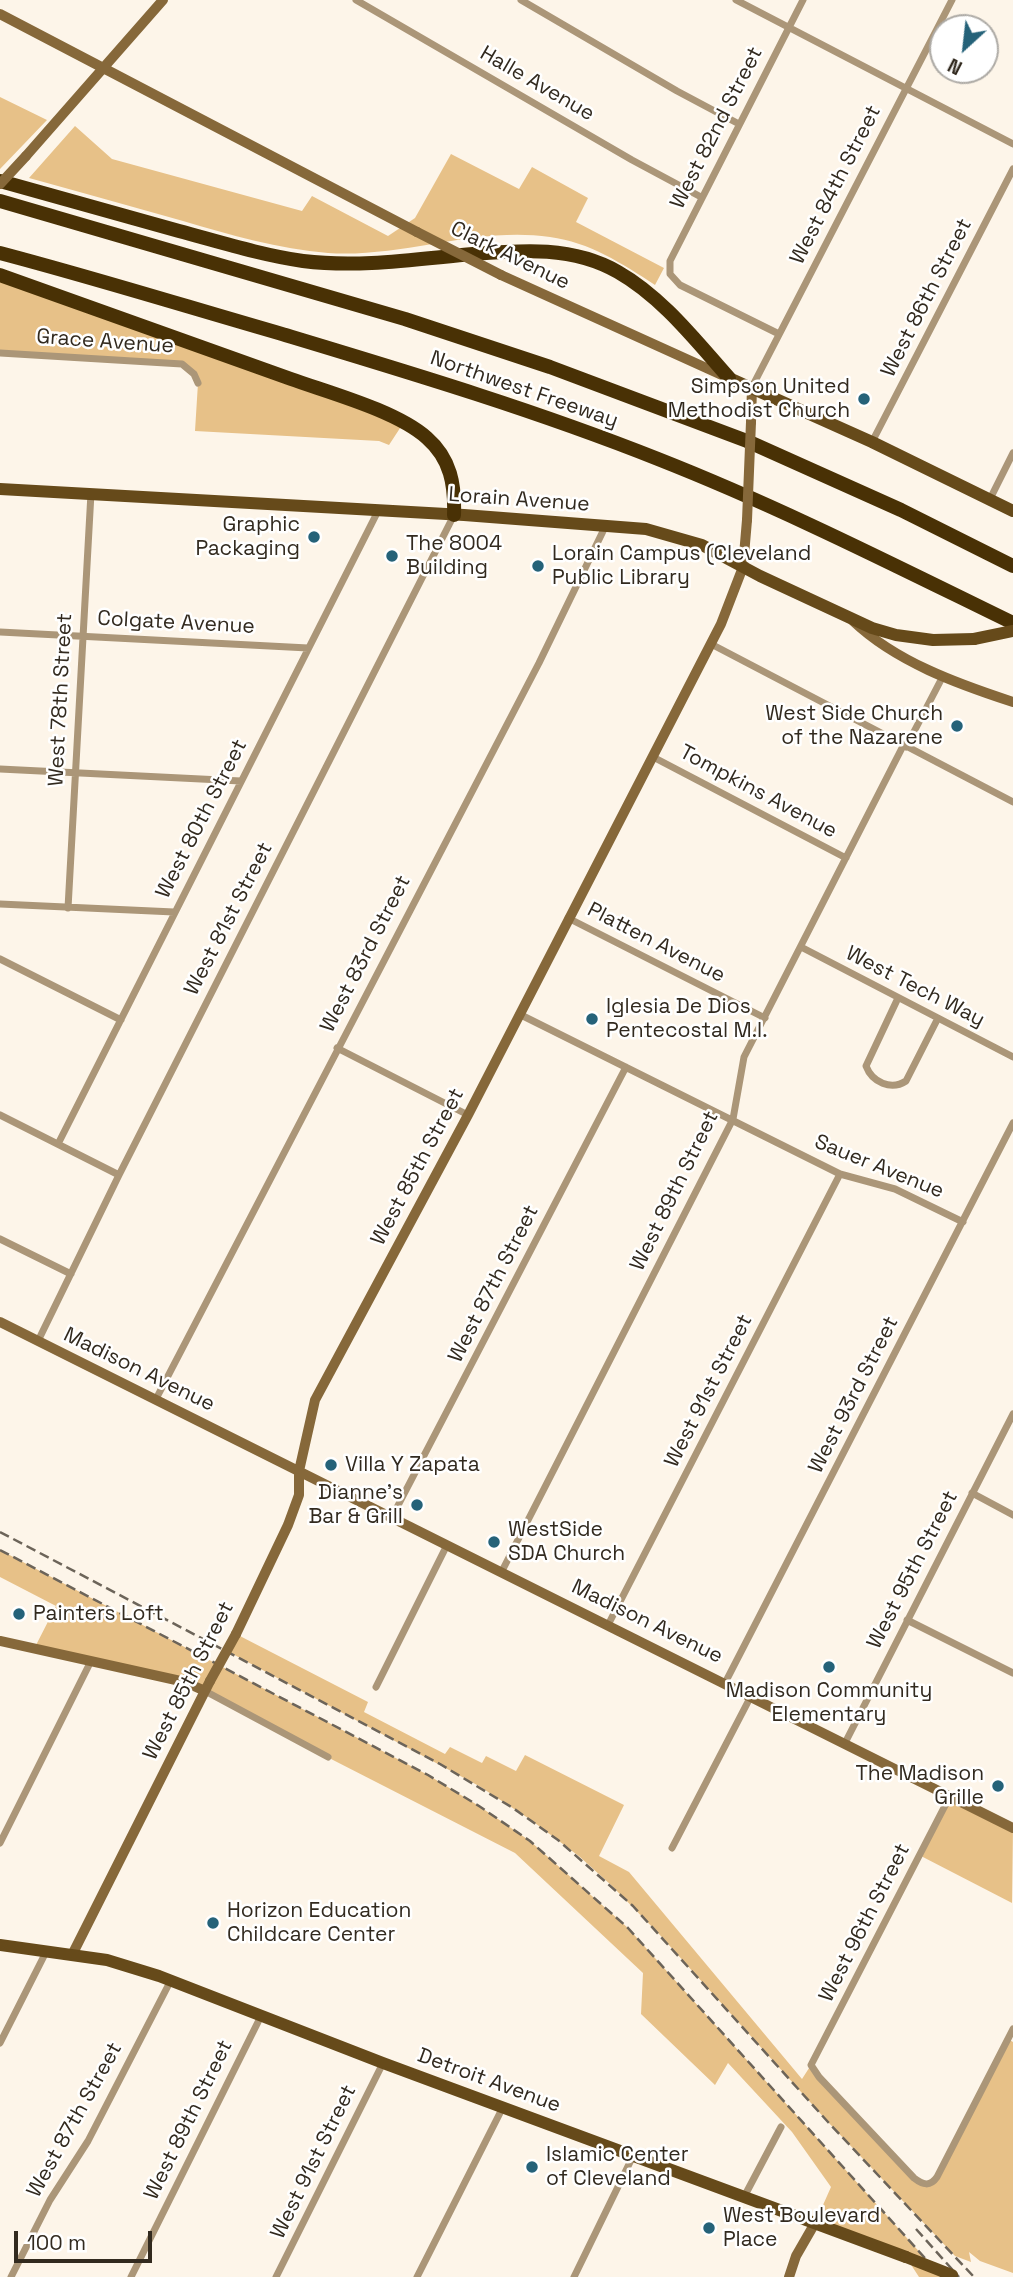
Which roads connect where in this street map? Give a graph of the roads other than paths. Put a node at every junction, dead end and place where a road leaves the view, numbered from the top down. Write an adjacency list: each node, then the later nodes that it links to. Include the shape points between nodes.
1 (163, 0): 9 (street)
2 (356, 0): 15 (street, Halle Avenue)
3 (521, 0): 11 (street)
4 (736, 0): 8 (street)
5 (803, 0): 8 (street, West 82nd Street)
6 (952, 0): 10 (street, West 84th Street)
7 (0, 14): 9 (street, Clark Avenue)
8 (789, 27): 10 (street); 11 (street, West 82nd Street)
9 (104, 67): 14 (street, bridge); 21 (street, Clark Avenue, bridge, via 500,275)
10 (906, 88): 12 (street); 19 (street, West 84th Street)
11 (739, 124): 15 (street, West 82nd Street)
12 (1013, 144)
13 (1013, 169): 24 (street, West 86th Street)
14 (0, 182): 21 (highway, via 260,253 306,261 369,263 526,251 579,256 618,272 652,296)
15 (701, 197): 19 (street, West 82nd Street, via 671,255 670,274 680,285)
16 (0, 201): 33 (highway, Northwest Freeway, via 405,319 550,367 747,441)
17 (0, 253): 35 (highway, Northwest Freeway, via 400,369 530,412 658,458 783,511)
18 (0, 275): 31 (highway, via 404,422 426,436 446,461)
19 (779, 334): 23 (street, West 84th Street)
20 (0, 354): 22 (street, Grace Avenue, via 182,364)
21 (729, 378): 23 (main road, Clark Avenue)
22 (198, 383)
23 (752, 387): 24 (main road, Clark Avenue); 34 (street, West 85th Street, bridge)
24 (872, 442): 28 (main road, Clark Avenue)
25 (1013, 453): 28 (street)
26 (0, 489): 27 (main road, Lorain Avenue)
27 (91, 494): 29 (main road, Lorain Avenue); 40 (street, West 78th Street)
28 (989, 499): 30 (main road, Clark Avenue)
29 (378, 511): 31 (main road, Lorain Avenue); 42 (street, West 80th Street)
30 (1013, 511)
31 (454, 515): 32 (main road, Lorain Avenue); 72 (street, West 81st Street)
32 (607, 524): 34 (main road, Lorain Avenue, via 676,536); 63 (street, West 83rd Street)
33 (1013, 566)
34 (743, 567): 36 (main road, Lorain Avenue); 41 (street, West 85th Street)
35 (912, 574): 37 (highway, Northwest Freeway); 39 (highway)
36 (851, 620): 39 (main road, Lorain Avenue, bridge, via 896,635 933,640); 43 (street, via 877,641)
37 (1013, 624)
38 (0, 632): 40 (street, Colgate Avenue)
39 (1013, 634)
40 (83, 636): 42 (street, Colgate Avenue); 48 (street, West 78th Street)
41 (710, 645): 45 (street); 46 (street, West 85th Street)
42 (308, 648): 49 (street, West 80th Street)
43 (943, 676): 44 (street); 45 (street, West 89th Street)
44 (1013, 702)
45 (904, 746): 50 (street); 51 (street, West 89th Street)
46 (653, 757): 51 (street, Tompkins Avenue); 55 (street, West 85th Street)
47 (0, 769): 48 (street)
48 (75, 773): 49 (street); 53 (street, West 78th Street)
49 (241, 781): 54 (street, West 80th Street)
50 (1013, 802)
51 (846, 858): 56 (street, West 89th Street)
52 (0, 904): 53 (street)
53 (68, 908): 54 (street)
54 (174, 912): 62 (street, West 80th Street)
55 (568, 918): 59 (street, West 85th Street); 60 (street, Platten Avenue)
56 (801, 947): 58 (street, West Tech Way); 60 (street, West 89th Street)
57 (0, 959): 62 (street)
58 (898, 998): 61 (street, West Tech Way); 61 (street, via 866,1066 872,1078 891,1086 906,1081)
59 (519, 1014): 65 (street, Sauer Avenue); 67 (street, West 85th Street)
60 (765, 1018): 68 (street, West 89th Street, via 744,1057)
61 (938, 1018): 64 (street, West Tech Way)
62 (121, 1020): 70 (street, West 80th Street)
63 (337, 1048): 67 (street); 78 (street, West 83rd Street)
64 (1013, 1057)
65 (626, 1067): 68 (street, Sauer Avenue); 83 (street, West 87th Street)
66 (0, 1115): 70 (street)
67 (468, 1115): 80 (street, West 85th Street, via 315,1400)
68 (733, 1119): 71 (street, Sauer Avenue); 85 (street, West 89th Street)
69 (1013, 1123): 73 (street, West 93rd Street)
70 (58, 1144): 72 (street)
71 (840, 1174): 73 (street, Sauer Avenue, via 895,1189); 87 (street, West 91st Street)
72 (119, 1175): 75 (street, West 81st Street)
73 (963, 1222): 91 (street, West 93rd Street)
74 (0, 1239): 75 (street)
75 (71, 1274): 77 (street, West 81st Street)
76 (0, 1322): 77 (street, Madison Avenue)
77 (38, 1341): 78 (street, Madison Avenue)
78 (156, 1399): 80 (street, Madison Avenue)
79 (1013, 1414): 81 (street, West 95th Street)
80 (299, 1471): 83 (street, Madison Avenue); 92 (street, West 85th Street, bridge, via 299,1495 288,1525)
81 (972, 1493): 82 (street); 86 (street, West 95th Street)
82 (1013, 1514)
83 (393, 1517): 84 (street, Madison Avenue)
84 (447, 1545): 85 (street, Madison Avenue); 93 (street)
85 (502, 1571): 87 (street, Madison Avenue)
86 (907, 1620): 90 (street); 95 (street, West 95th Street)
87 (608, 1625): 91 (street, Madison Avenue)
88 (0, 1641): 89 (street)
89 (91, 1661): 92 (street); 99 (street)
90 (1013, 1673)
91 (725, 1682): 94 (street, Madison Avenue)
92 (208, 1686): 96 (street); 103 (street, West 85th Street)
93 (376, 1687)
94 (751, 1696): 95 (street, Madison Avenue); 100 (street)
95 (845, 1743): 97 (street, Madison Avenue)
96 (328, 1757)
97 (950, 1797): 98 (street, Madison Avenue); 106 (street, West 96th Street, via 811,2065 914,2178 926,2185 937,2178)
98 (1013, 1828)
99 (0, 1843)
100 (672, 1848)
101 (0, 1945): 102 (main road, Detroit Avenue)
102 (46, 1952): 103 (main road, Detroit Avenue); 107 (street)
103 (72, 1955): 104 (main road, Detroit Avenue, via 107,1960)
104 (170, 1980): 105 (main road, Detroit Avenue); 114 (street, West 87th Street, via 88,2141 50,2200)
105 (261, 2016): 108 (main road, Detroit Avenue); 115 (street, West 89th Street)
106 (1013, 2029)
107 (0, 2043)
108 (383, 2063): 109 (main road, Detroit Avenue); 116 (street, West 91st Street)
109 (503, 2107): 111 (main road, Detroit Avenue); 117 (street)
110 (781, 2127): 112 (street)
111 (633, 2156): 112 (main road, Detroit Avenue); 118 (street)
112 (744, 2197): 113 (main road, Detroit Avenue)
113 (815, 2222): 119 (street); 120 (main road, Detroit Avenue, bridge)
114 (11, 2277)
115 (131, 2277)
116 (276, 2277)
117 (417, 2277)
118 (574, 2277)
119 (789, 2277)
120 (959, 2277)

